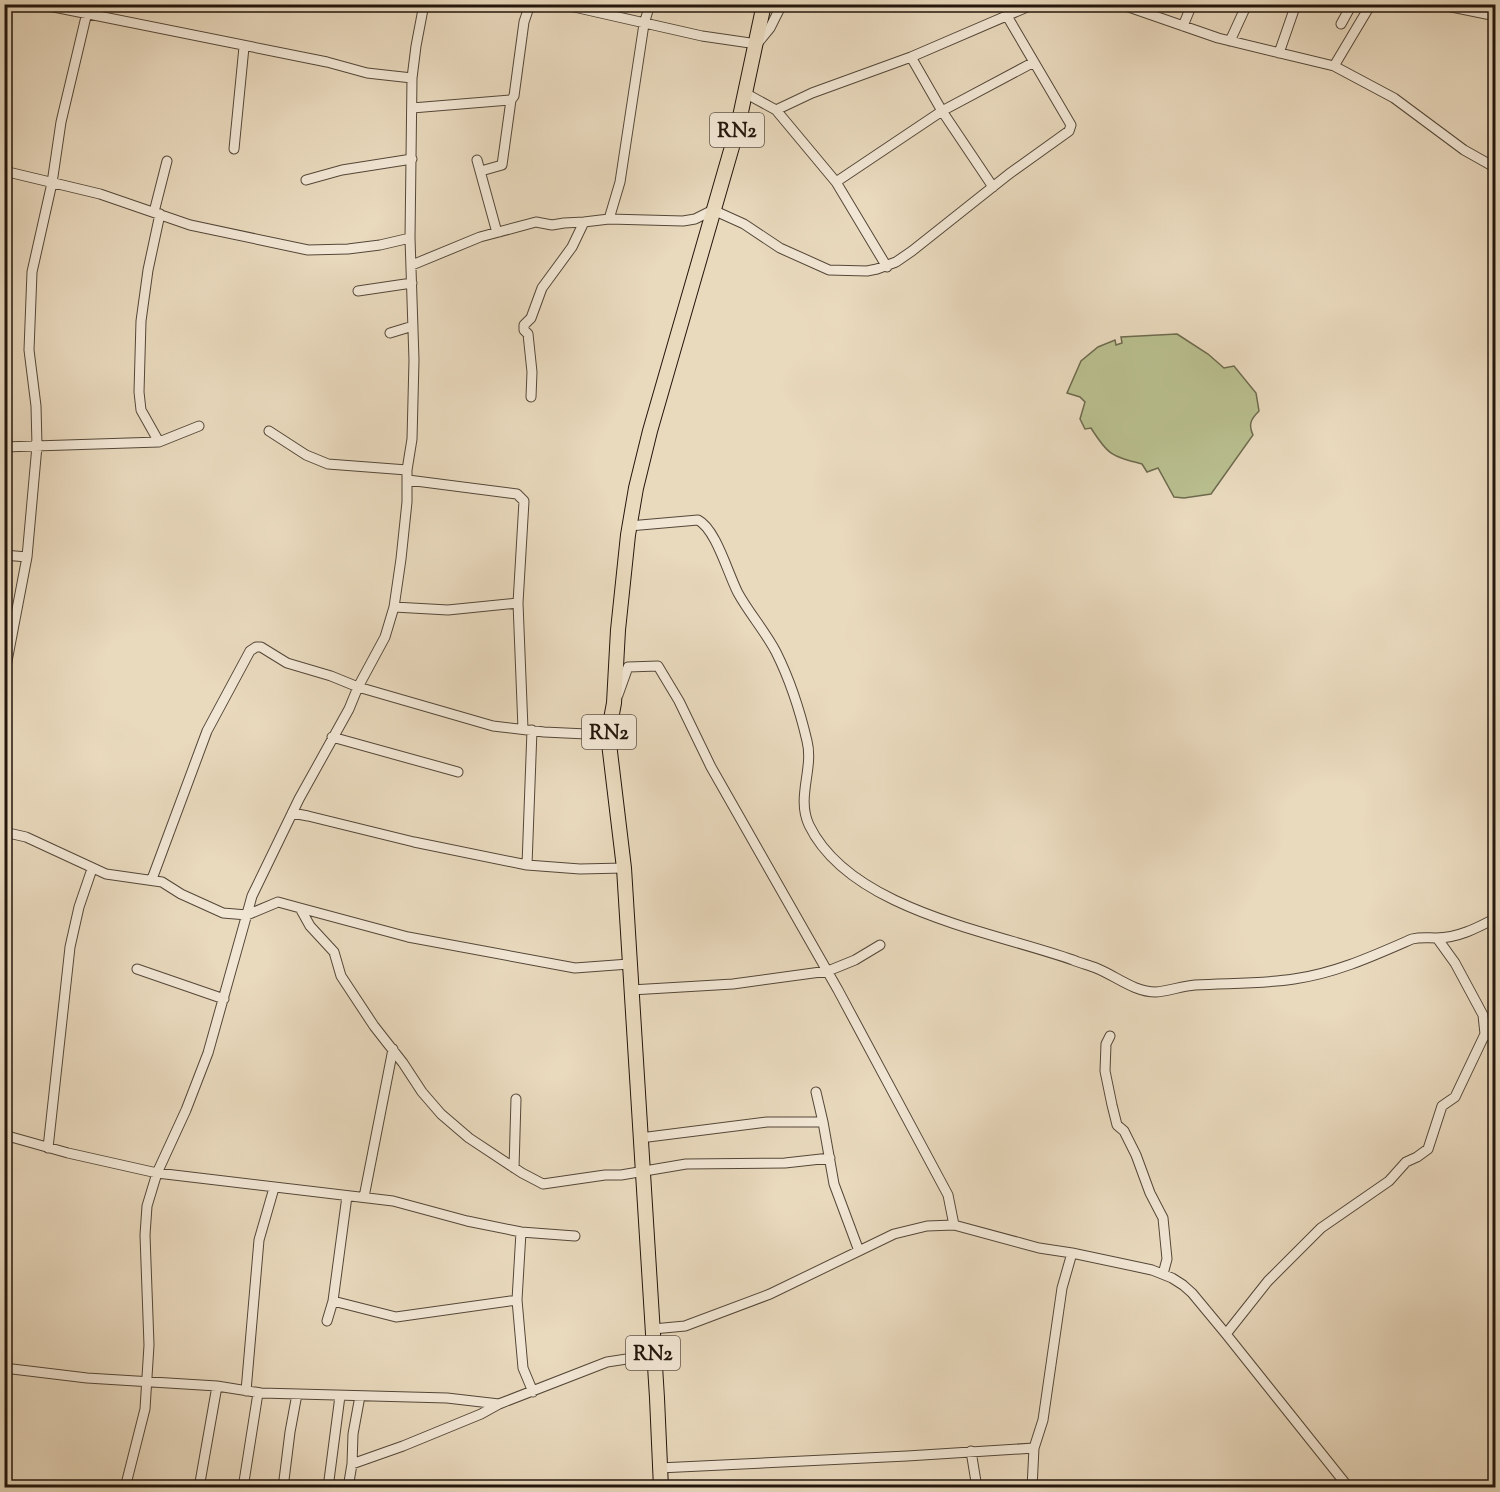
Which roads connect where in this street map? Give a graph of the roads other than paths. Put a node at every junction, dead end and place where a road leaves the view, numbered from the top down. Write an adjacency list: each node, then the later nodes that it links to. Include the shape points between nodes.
1 (39, 4): 17 (street)
2 (424, 4): 30 (street)
3 (530, 4): 32 (street)
4 (561, 4): 20 (street)
5 (650, 4): 20 (street)
6 (764, 4): 24 (highway, RN2)
7 (782, 4): 24 (street)
8 (1034, 4): 19 (street)
9 (1120, 4): 16 (street)
10 (1192, 4): 22 (street)
11 (1246, 4): 23 (street)
12 (1296, 4): 26 (street)
13 (1352, 4): 21 (street)
14 (1371, 4): 29 (street)
15 (1438, 5): 18 (street)
16 (1136, 7): 22 (street)
17 (89, 9): 25 (street); 45 (street, via 61,122)
18 (1494, 14)
19 (1007, 16): 27 (street); 28 (street)
20 (644, 24): 24 (street); 49 (street, via 620,182)
21 (1341, 24)
22 (1183, 26): 23 (street)
23 (1230, 41): 26 (street)
24 (757, 44): 31 (highway, RN2)
25 (244, 47): 30 (street, via 367,73); 36 (street)
26 (1279, 53): 29 (street)
27 (910, 57): 34 (street); 35 (street)
28 (1034, 62): 35 (street); 46 (street, via 1071,128)
29 (1334, 66): 40 (street, via 1394,98 1464,150)
30 (412, 78): 33 (street)
31 (745, 93): 34 (street); 47 (highway, RN2)
32 (511, 100): 33 (street); 42 (street, via 502,165)
33 (412, 108): 37 (street)
34 (776, 110): 44 (street)
35 (942, 111): 44 (street); 46 (street)
36 (234, 149)
37 (412, 159): 43 (street); 52 (street)
38 (477, 160): 42 (street)
39 (167, 161): 48 (street)
40 (1496, 168)
41 (4, 171): 45 (street)
42 (481, 171): 51 (street)
43 (306, 180)
44 (836, 182): 54 (street)
45 (52, 183): 48 (street, via 100,194); 63 (street, via 32,272 29,350)
46 (993, 187): 54 (street)
47 (713, 210): 49 (street, via 682,221); 54 (street, via 829,270); 67 (highway, RN2, via 650,430)
48 (157, 214): 52 (street, via 210,230 308,250 380,245); 62 (street, via 141,321 139,392 141,410)
49 (609, 219): 50 (street)
50 (584, 222): 51 (street, via 536,222); 59 (street, via 572,247 542,288 531,318 524,325 532,372)
51 (498, 232): 53 (street)
52 (410, 237): 53 (street)
53 (412, 265): 55 (street)
54 (887, 267)
55 (412, 283): 56 (street); 57 (street)
56 (358, 291)
57 (413, 326): 58 (street); 65 (street, via 412,439)
58 (390, 333)
59 (531, 397)
60 (200, 426): 62 (street)
61 (269, 431): 65 (street, via 328,464)
62 (159, 442): 63 (street)
63 (38, 446): 64 (street); 69 (street)
64 (4, 447)
65 (407, 470): 66 (street)
66 (408, 480): 70 (street, via 521,496 524,501); 71 (street)
67 (629, 526): 74 (highway, RN2); 88 (street, via 698,520 704,524 790,684 808,744 803,803 808,822 833,860 898,902 1069,958 1138,989 1157,992 1194,985 1296,979 1341,969 1412,939)
68 (4, 555): 69 (street)
69 (27, 557): 72 (street)
70 (518, 603): 71 (street, via 448,610); 75 (street)
71 (394, 607): 73 (street, via 385,637)
72 (4, 677)
73 (357, 687): 75 (street, via 492,726); 77 (street); 84 (street, via 287,663 261,647 250,651 207,731)
74 (614, 703): 76 (highway, RN2); 92 (street, via 628,667 658,666)
75 (527, 730): 76 (street); 81 (street)
76 (608, 735): 82 (highway, RN2)
77 (332, 737): 78 (street); 79 (street)
78 (458, 772)
79 (292, 813): 81 (street); 86 (street, via 252,896)
80 (4, 832): 83 (street, via 26,837)
81 (527, 865): 82 (street)
82 (624, 868): 90 (highway, RN2)
83 (92, 869): 84 (street); 104 (street, via 70,947)
84 (152, 879): 86 (street, via 223,914)
85 (300, 908): 86 (street, via 278,902); 90 (street, via 408,937 575,968); 98 (street, via 310,926 334,952 341,976)
86 (247, 915): 94 (street)
87 (1496, 918): 88 (street, via 1470,932)
88 (1437, 938): 95 (street, via 1483,1015)
89 (880, 945): 92 (street)
90 (629, 964): 93 (highway, RN2)
91 (137, 969): 94 (street)
92 (828, 971): 93 (street, via 740,983); 112 (street, via 948,1195)
93 (631, 990): 103 (highway, RN2)
94 (224, 999): 108 (street, via 198,1080)
95 (1485, 1034): 97 (street); 122 (street, via 1455,1097 1442,1107 1428,1149 1321,1228 1268,1281)
96 (1110, 1036): 117 (street, via 1106,1044 1106,1071 1112,1105 1117,1125 1124,1131 1163,1218 1167,1259)
97 (1496, 1039)
98 (393, 1049): 106 (street, via 441,1114); 111 (street)
99 (816, 1092): 101 (street)
100 (516, 1099): 106 (street)
101 (824, 1122): 103 (street, via 767,1122); 105 (street)
102 (4, 1135): 104 (street)
103 (640, 1138): 107 (highway, RN2)
104 (48, 1148): 108 (street)
105 (830, 1158): 107 (street, via 785,1163 686,1164); 115 (street, via 834,1184)
106 (514, 1168): 107 (street, via 543,1184)
107 (642, 1172): 121 (highway, RN2)
108 (157, 1173): 109 (street); 125 (street, via 147,1206 145,1235)
109 (274, 1188): 110 (street); 127 (street, via 259,1240)
110 (347, 1196): 111 (street); 119 (street)
111 (364, 1197): 113 (street)
112 (954, 1225): 115 (street, via 909,1229); 116 (street)
113 (521, 1232): 114 (street); 118 (street)
114 (575, 1236)
115 (859, 1251): 121 (street, via 770,1294 711,1317 685,1326)
116 (1072, 1253): 117 (street); 134 (street, via 1062,1288 1043,1420)
117 (1163, 1274): 122 (street, via 1192,1293)
118 (517, 1300): 119 (street, via 396,1317); 128 (street, via 523,1368)
119 (333, 1301): 120 (street)
120 (327, 1321)
121 (653, 1329): 123 (highway, RN2)
122 (1226, 1334): 147 (street)
123 (653, 1355): 128 (street, via 607,1362); 137 (highway, RN2)
124 (4, 1368): 125 (street)
125 (147, 1383): 126 (street); 138 (street, via 145,1409)
126 (217, 1386): 127 (street); 139 (street)
127 (246, 1391): 129 (street)
128 (533, 1392): 133 (street)
129 (258, 1393): 130 (street); 140 (street)
130 (297, 1394): 131 (street); 141 (street)
131 (340, 1396): 132 (street); 142 (street)
132 (360, 1396): 133 (street, via 447,1398); 136 (street)
133 (499, 1404): 136 (street)
134 (1034, 1448): 135 (street); 146 (street)
135 (971, 1451): 137 (street); 145 (street)
136 (352, 1464): 143 (street)
137 (660, 1468): 144 (highway, RN2)
138 (125, 1488)
139 (200, 1488)
140 (243, 1488)
141 (283, 1488)
142 (328, 1488)
143 (348, 1488)
144 (661, 1488)
145 (977, 1488)
146 (1032, 1488)
147 (1349, 1488)

